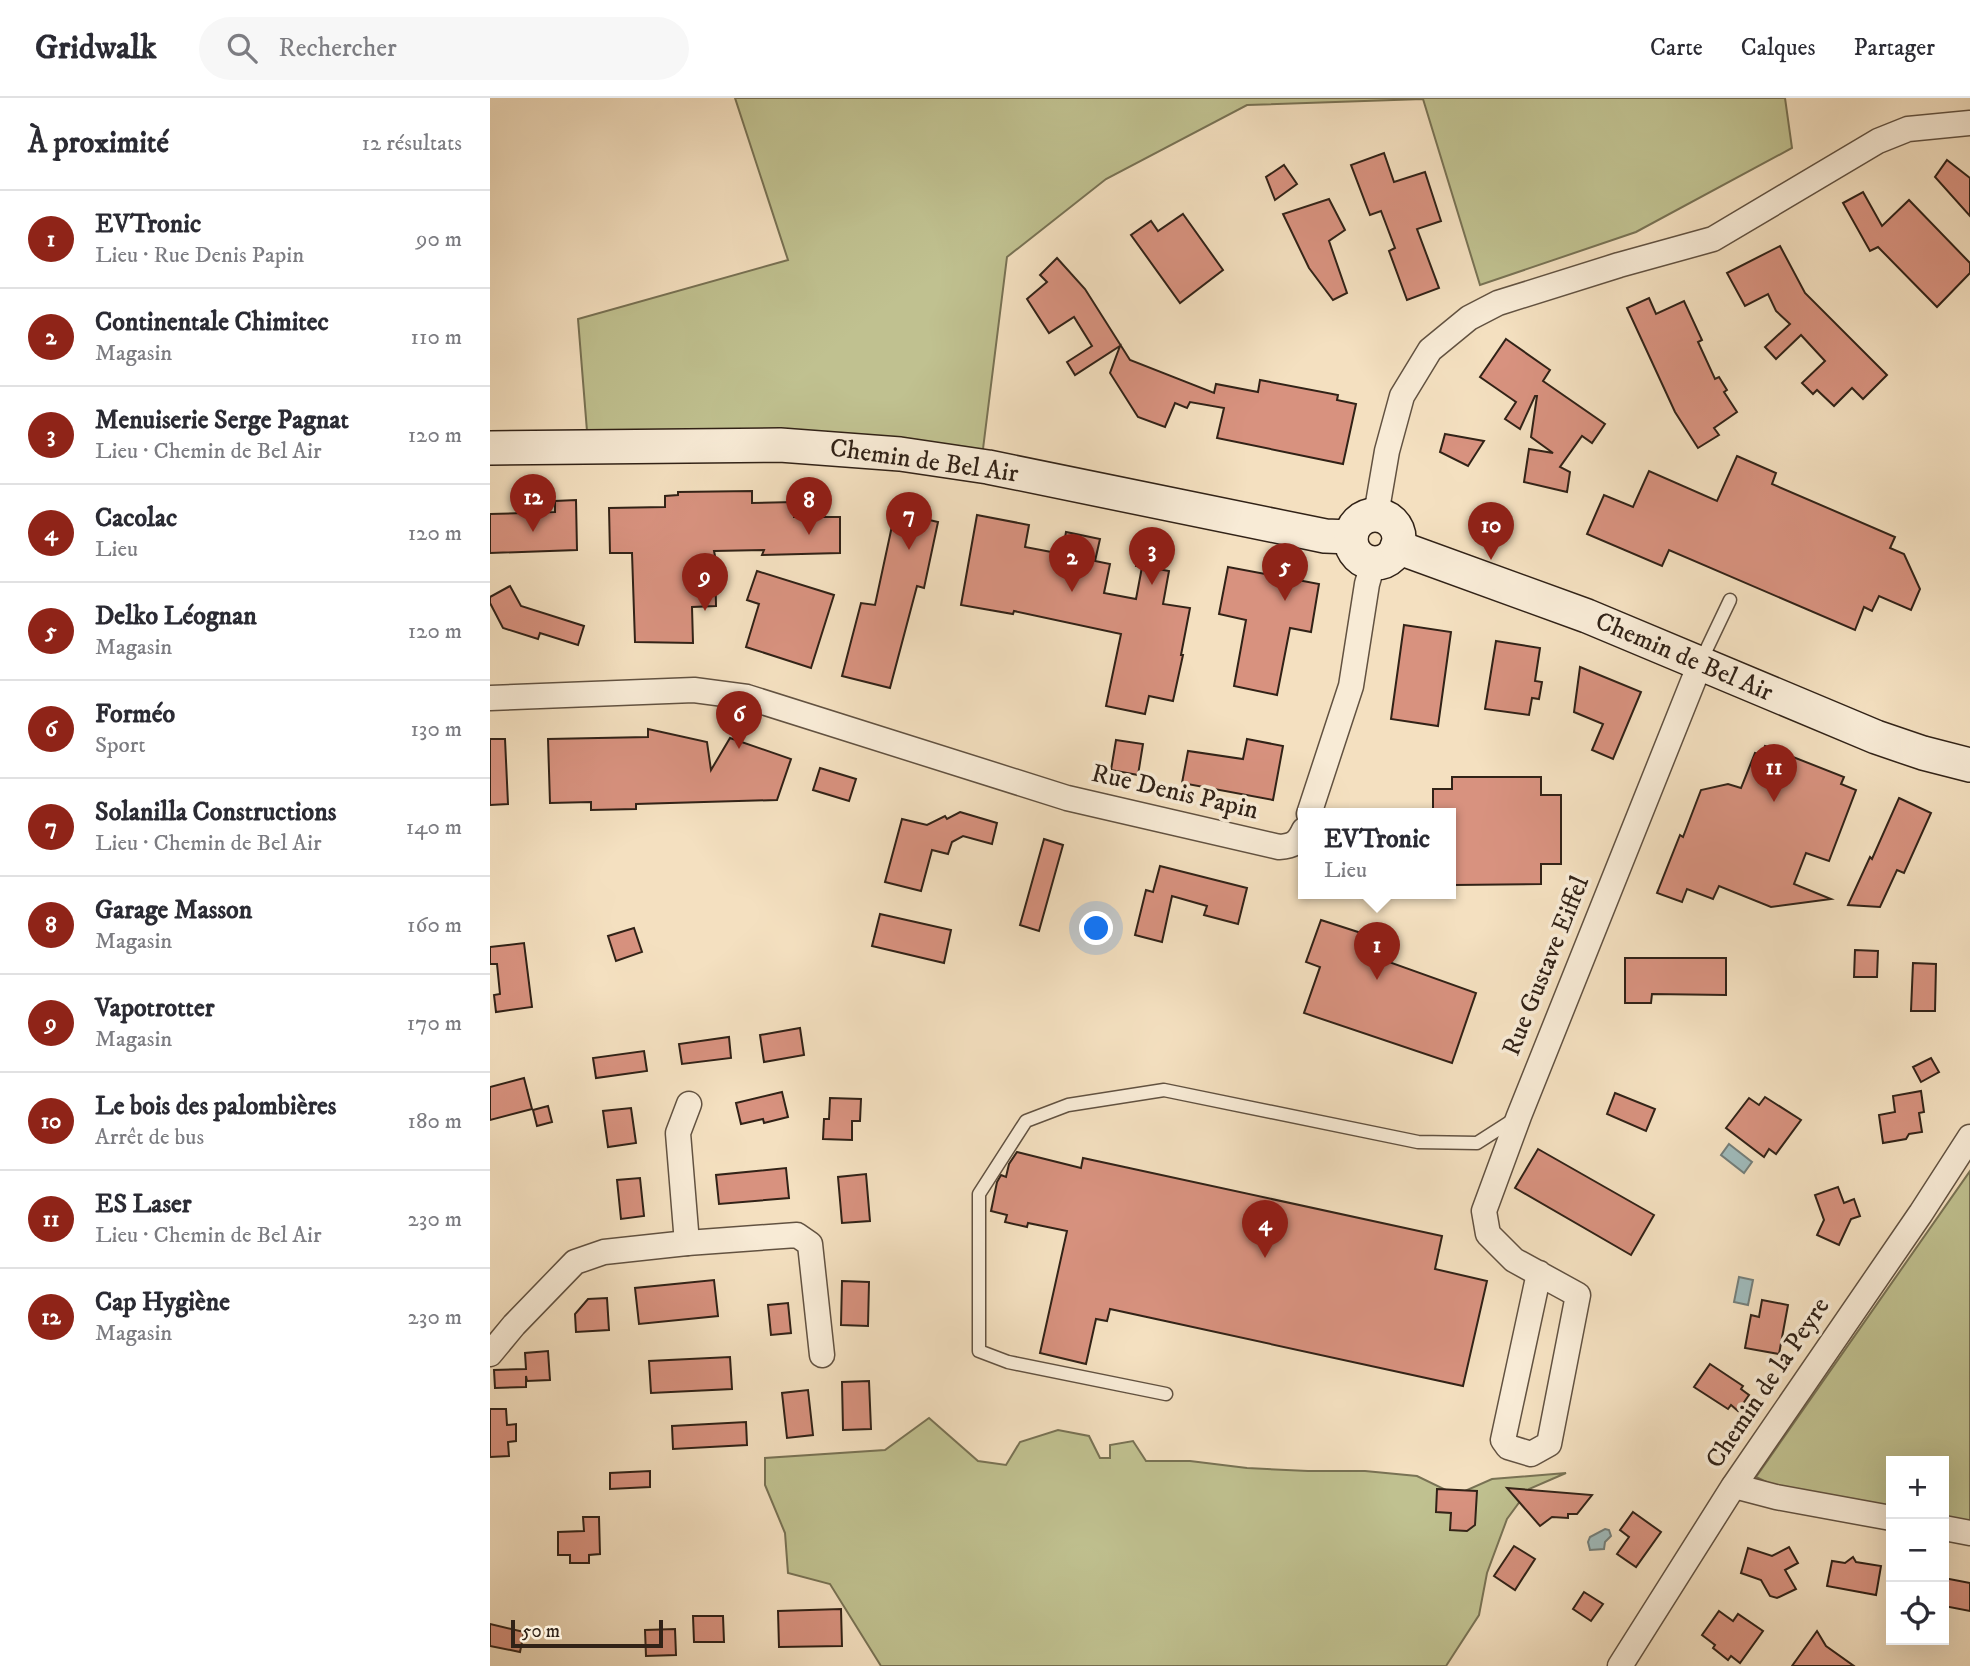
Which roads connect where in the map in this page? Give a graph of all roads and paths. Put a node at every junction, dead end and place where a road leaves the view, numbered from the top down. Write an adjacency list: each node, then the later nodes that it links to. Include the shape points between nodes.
1 (1970, 122): 3 (street, via 1908,129 1878,141 1713,239 1499,303 1469,318 1430,350 1402,396)
2 (490, 448): 4 (street, Chemin de Bel Air, via 780,445 901,454 988,467 1325,536)
3 (1376, 515): 4 (street, via 1362,519); 5 (street, via 1395,526 1399,540)
4 (1351, 537): 5 (street, via 1354,551 1365,561)
5 (1385, 555): 7 (street, Chemin de Bel Air, via 1587,616); 10 (street, via 1367,584 1351,686)
6 (1730, 600): 7 (lane)
7 (1700, 664): 9 (street, Chemin de Bel Air, via 1876,737); 13 (street, Rue Gustave Eiffel)
8 (490, 698): 11 (street, Rue Denis Papin, via 721,692 1067,798 1279,847)
9 (1970, 765)
10 (1311, 808)
11 (1298, 842)
12 (689, 1104): 15 (street, via 678,1133)
13 (1519, 1115): 16 (street, Rue Gustave Eiffel, via 1484,1211 1488,1234 1514,1259); 19 (lane, via 1477,1143 1418,1142 1164,1090 1068,1105 1026,1121 979,1194 979,1351 1008,1362)
14 (1970, 1137): 20 (street, Chemin de la Peyre)
15 (687, 1243): 17 (street, via 604,1252 575,1262); 18 (street, via 797,1235 810,1244)
16 (1538, 1273): 16 (street, Rue Gustave Eiffel, via 1578,1295 1549,1444 1531,1454 1508,1447 1503,1440)
17 (490, 1354)
18 (822, 1355)
19 (1166, 1394)
20 (1734, 1486): 21 (street); 24 (street, Chemin de la Peyre)
21 (1886, 1517)
22 (1949, 1529): 23 (street)
23 (1970, 1533)
24 (1620, 1666)

